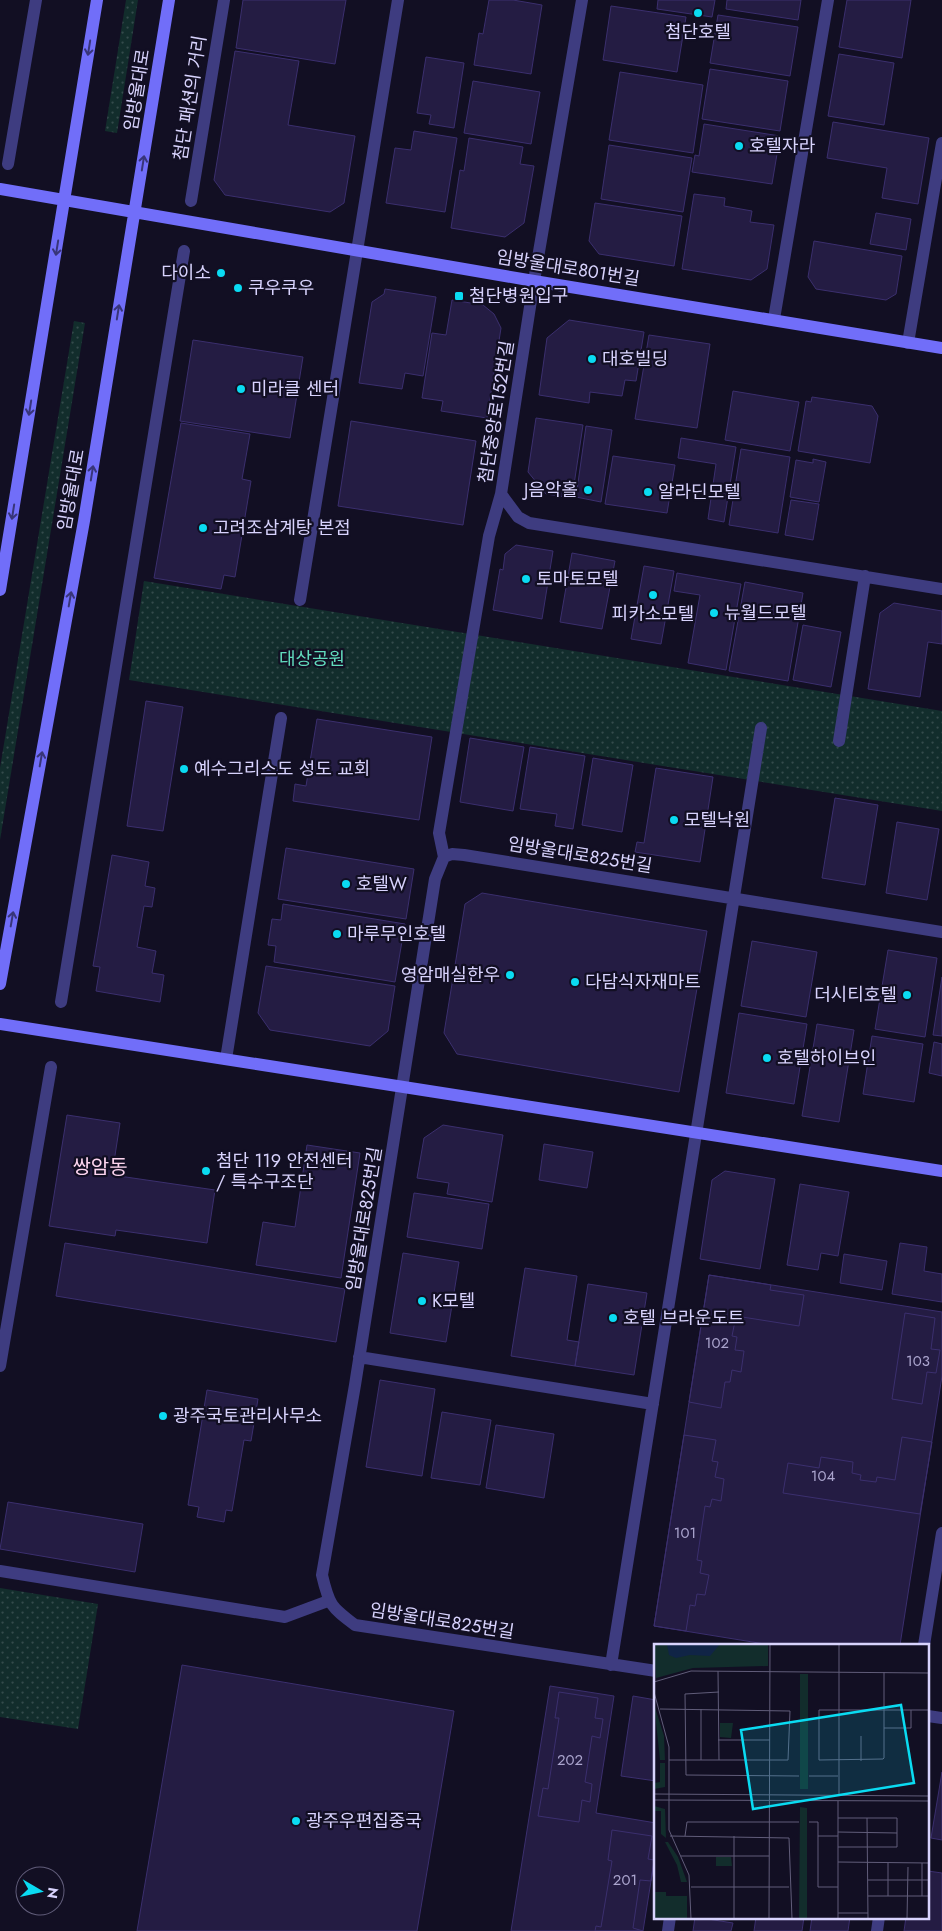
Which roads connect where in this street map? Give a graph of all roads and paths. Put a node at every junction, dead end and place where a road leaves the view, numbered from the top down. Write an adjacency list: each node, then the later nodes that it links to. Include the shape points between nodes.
1 (36, 0): 9 (street)
2 (97, 0): 11 (street, one-way to 11)
3 (169, 0): 13 (street, 임방울대로, one-way to 3)
4 (224, 0): 12 (street, 첨단 패션의 거리)
5 (398, 0): 14 (street)
6 (582, 0): 16 (street, 첨단중앙로152번길)
7 (828, 0): 17 (street)
8 (942, 143): 18 (street)
9 (8, 164)
10 (0, 189): 11 (street, 임방울대로801번길)
11 (65, 200): 13 (street, 임방울대로801번길); 23 (street, one-way to 23)
12 (191, 201)
13 (135, 212): 14 (street, 임방울대로801번길); 31 (street, 임방울대로, one-way to 13, via 84,521)
14 (357, 250): 16 (street, 임방울대로801번길); 24 (street)
15 (184, 251): 32 (street)
16 (534, 281): 17 (street, 임방울대로801번길); 20 (street, 첨단중앙로152번길)
17 (774, 320): 18 (street, 임방울대로801번길)
18 (908, 343): 19 (street, 임방울대로801번길)
19 (942, 348)
20 (501, 494): 21 (street, 첨단중앙로152번길, via 518,517 529,523); 28 (street, via 489,536 440,824)
21 (865, 576): 22 (street, 첨단중앙로152번길); 27 (street)
22 (942, 589)
23 (0, 590)
24 (300, 600)
25 (281, 718): 34 (street)
26 (762, 728): 29 (street)
27 (839, 741)
28 (444, 857): 29 (street, 임방울대로825번길, via 464,854); 36 (street, 임방울대로825번길, via 435,879)
29 (734, 898): 30 (street, 임방울대로825번길); 37 (street)
30 (942, 932)
31 (0, 984)
32 (61, 1002)
33 (0, 1024): 34 (street)
34 (226, 1059): 36 (street)
35 (51, 1067): 40 (street)
36 (402, 1086): 37 (street); 39 (street, 임방울대로825번길)
37 (697, 1134): 38 (street); 41 (street)
38 (942, 1171)
39 (359, 1357): 41 (street); 44 (street, 임방울대로825번길, via 322,1576)
40 (0, 1366)
41 (653, 1404): 46 (street)
42 (942, 1533): 45 (street)
43 (0, 1571): 44 (street, via 286,1617)
44 (328, 1601): 46 (street, 임방울대로825번길, via 356,1625)
45 (924, 1644)
46 (611, 1665): 47 (street, 임방울대로825번길)
47 (654, 1672)
48 (670, 1918): 50 (street)
49 (879, 1918): 51 (street)
50 (668, 1931)
51 (877, 1931)

